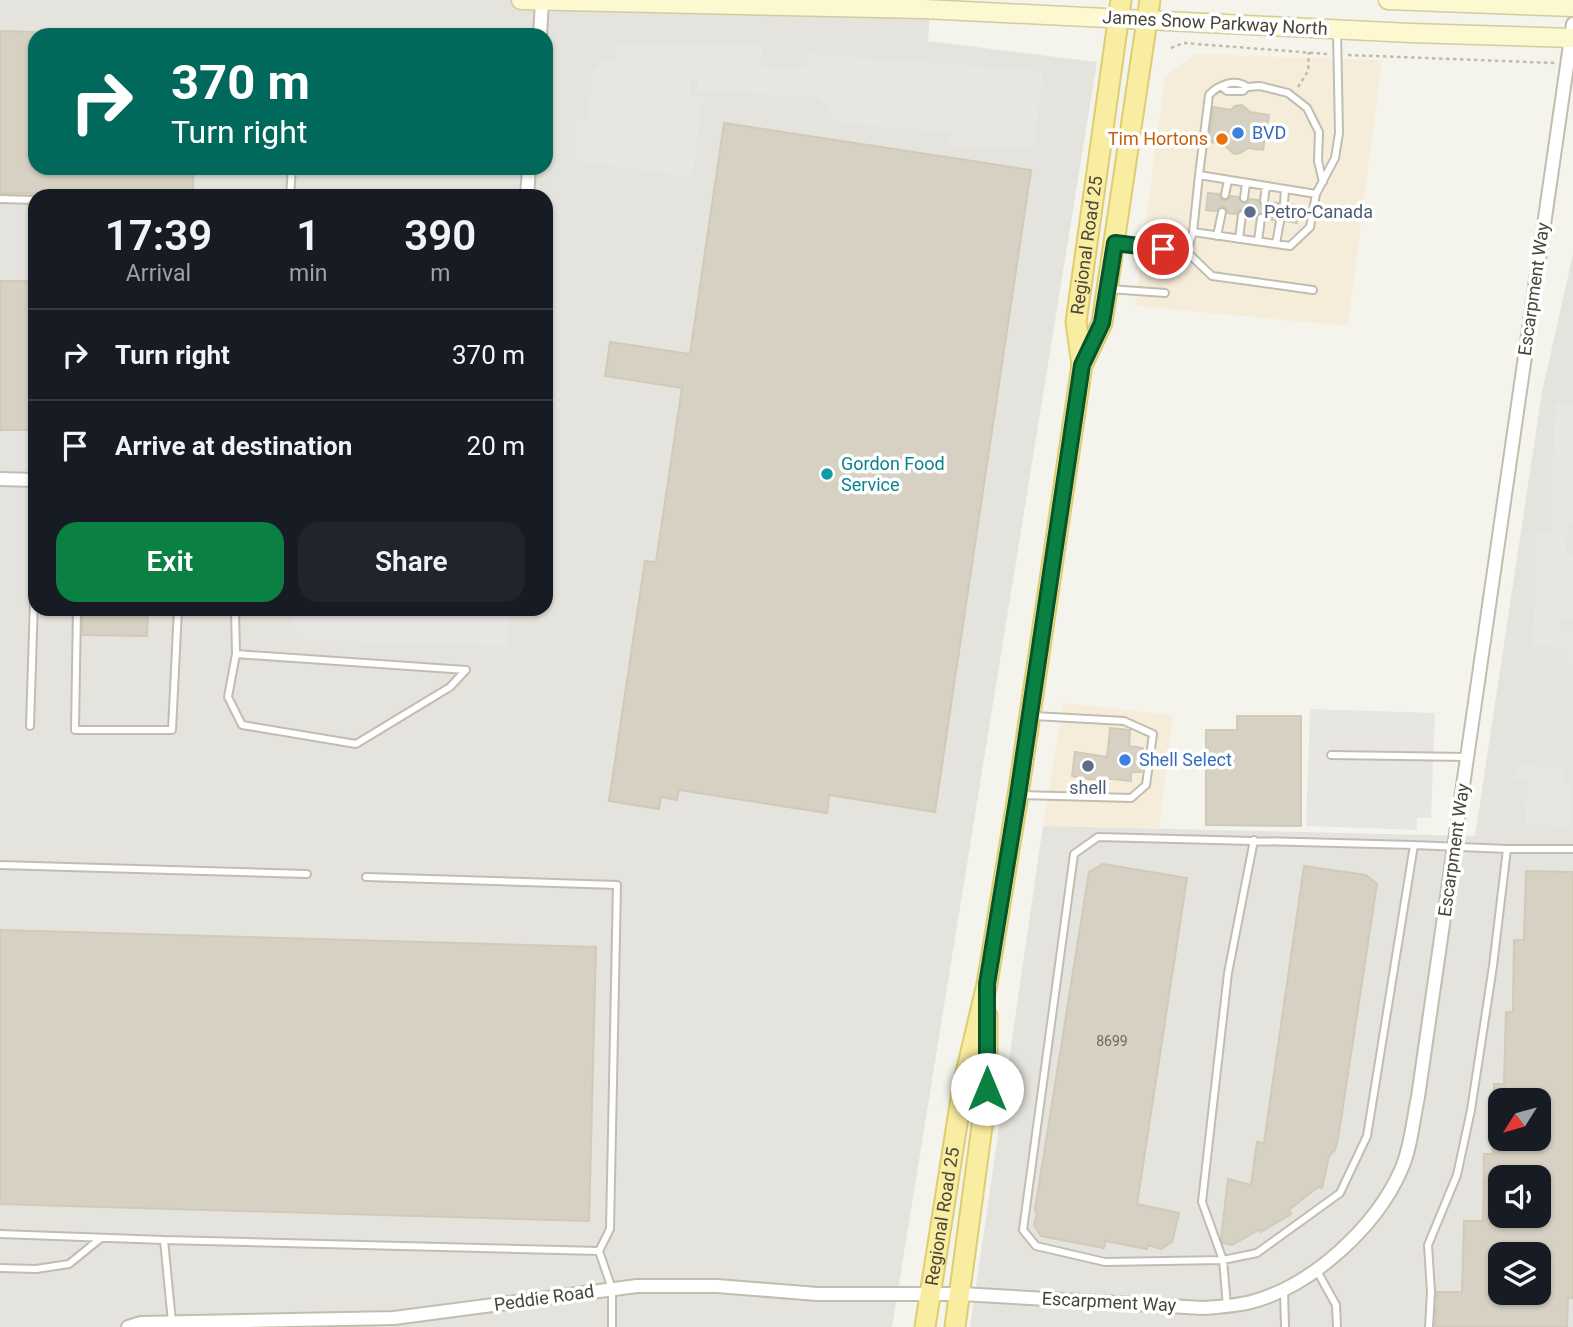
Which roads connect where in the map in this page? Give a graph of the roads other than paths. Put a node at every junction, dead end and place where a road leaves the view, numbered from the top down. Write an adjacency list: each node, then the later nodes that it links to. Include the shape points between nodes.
1 (522, 0): 5 (main road, James Snow Parkway North)
2 (1150, 0): 8 (main road, Regional Road 25)
3 (1388, 0): 4 (main road)
4 (1396, 0): 6 (main road)
5 (542, 1): 7 (main road, James Snow Parkway North); 9 (street)
6 (1573, 7)
7 (1120, 9): 8 (main road, James Snow Parkway North); 39 (main road, Regional Road 25, via 1076,322)
8 (1146, 20): 10 (main road, James Snow Parkway North); 33 (main road, Regional Road 25)
9 (540, 28)
10 (1338, 29): 11 (main road, James Snow Parkway North); 14 (lane, via 1339,133 1335,158)
11 (1572, 33): 50 (street, Escarpment Way)
12 (1199, 175): 13 (lane); 14 (lane, via 1209,95 1222,87 1227,91 1260,86 1292,96 1307,108 1319,132); 29 (lane)
13 (1228, 180): 15 (lane); 19 (lane)
14 (1322, 182): 18 (lane)
15 (1246, 183): 16 (lane); 20 (lane)
16 (1265, 186): 17 (lane); 23 (lane)
17 (1285, 189): 18 (lane); 24 (lane)
18 (1316, 194): 34 (lane, via 1310,227 1290,246)
19 (1225, 195)
20 (1244, 198)
21 (0, 199): 22 (lane)
22 (28, 200)
23 (1264, 201)
24 (1284, 204)
25 (1222, 212): 30 (lane)
26 (1242, 215): 31 (lane)
27 (1261, 218): 32 (lane)
28 (1280, 220): 34 (lane)
29 (1193, 232): 30 (lane); 35 (lane)
30 (1217, 236): 31 (lane)
31 (1239, 239): 32 (lane)
32 (1258, 241): 34 (lane)
33 (1115, 243): 35 (lane); 36 (main road, Regional Road 25)
34 (1276, 244)
35 (1188, 252): 37 (lane, via 1212,276)
36 (1107, 289): 38 (lane); 39 (main road, Regional Road 25, via 1102,323)
37 (1313, 290)
38 (1165, 293)
39 (1082, 365): 47 (main road, Regional Road 25)
40 (0, 479): 41 (street)
41 (28, 480)
42 (34, 616): 48 (lane)
43 (77, 616): 44 (lane, via 75,730 172,730)
44 (178, 616)
45 (235, 616): 46 (lane)
46 (236, 654): 46 (lane, via 228,697 242,725 356,744 450,687 466,670)
47 (1030, 715): 51 (main road, Regional Road 25); 51 (lane, via 1124,720 1153,734 1146,785 1131,799)
48 (30, 726)
49 (1331, 755): 50 (lane)
50 (1467, 757): 54 (street, Escarpment Way)
51 (1018, 795): 60 (main road, Regional Road 25)
52 (1254, 840): 53 (lane); 65 (lane, via 1228,973 1202,1202); 65 (lane, via 1098,836 1074,854 1023,1230 1036,1246 1105,1262)
53 (1414, 845): 54 (lane); 65 (lane, via 1367,1136 1340,1194 1257,1253)
54 (1454, 846): 55 (lane); 67 (street, Escarpment Way, via 1418,1097 1402,1167 1387,1199 1359,1235)
55 (1507, 849): 56 (lane); 81 (lane, via 1471,1110 1457,1175 1428,1245)
56 (1573, 849)
57 (0, 865): 58 (lane)
58 (307, 874)
59 (366, 877): 64 (lane, via 617,885 610,1228)
60 (987, 984): 70 (main road, Regional Road 25, via 963,1086); 71 (main road, Regional Road 25, via 987,1089)
61 (0, 1234): 62 (lane)
62 (101, 1238): 63 (lane); 66 (lane, via 69,1264)
63 (164, 1240): 64 (lane); 73 (lane)
64 (599, 1251): 69 (lane)
65 (1223, 1260): 72 (lane)
66 (0, 1268)
67 (1316, 1269): 68 (street, Escarpment Way); 80 (lane, via 1336,1305)
68 (1284, 1288): 72 (street, Escarpment Way); 79 (lane)
69 (612, 1289): 70 (street, Peddie Road, via 717,1286 817,1294); 74 (street, Peddie Road, via 394,1318); 76 (lane)
70 (930, 1294): 71 (street, Peddie Road); 77 (main road, Regional Road 25)
71 (961, 1294): 72 (street, Escarpment Way); 78 (main road, Regional Road 25)
72 (1227, 1306)
73 (172, 1322): 74 (street, Peddie Road); 75 (street, Peddie Road)
74 (307, 1323)
75 (128, 1327)
76 (611, 1327)
77 (925, 1327)
78 (955, 1327)
79 (1285, 1327)
80 (1337, 1327)
81 (1429, 1327)

